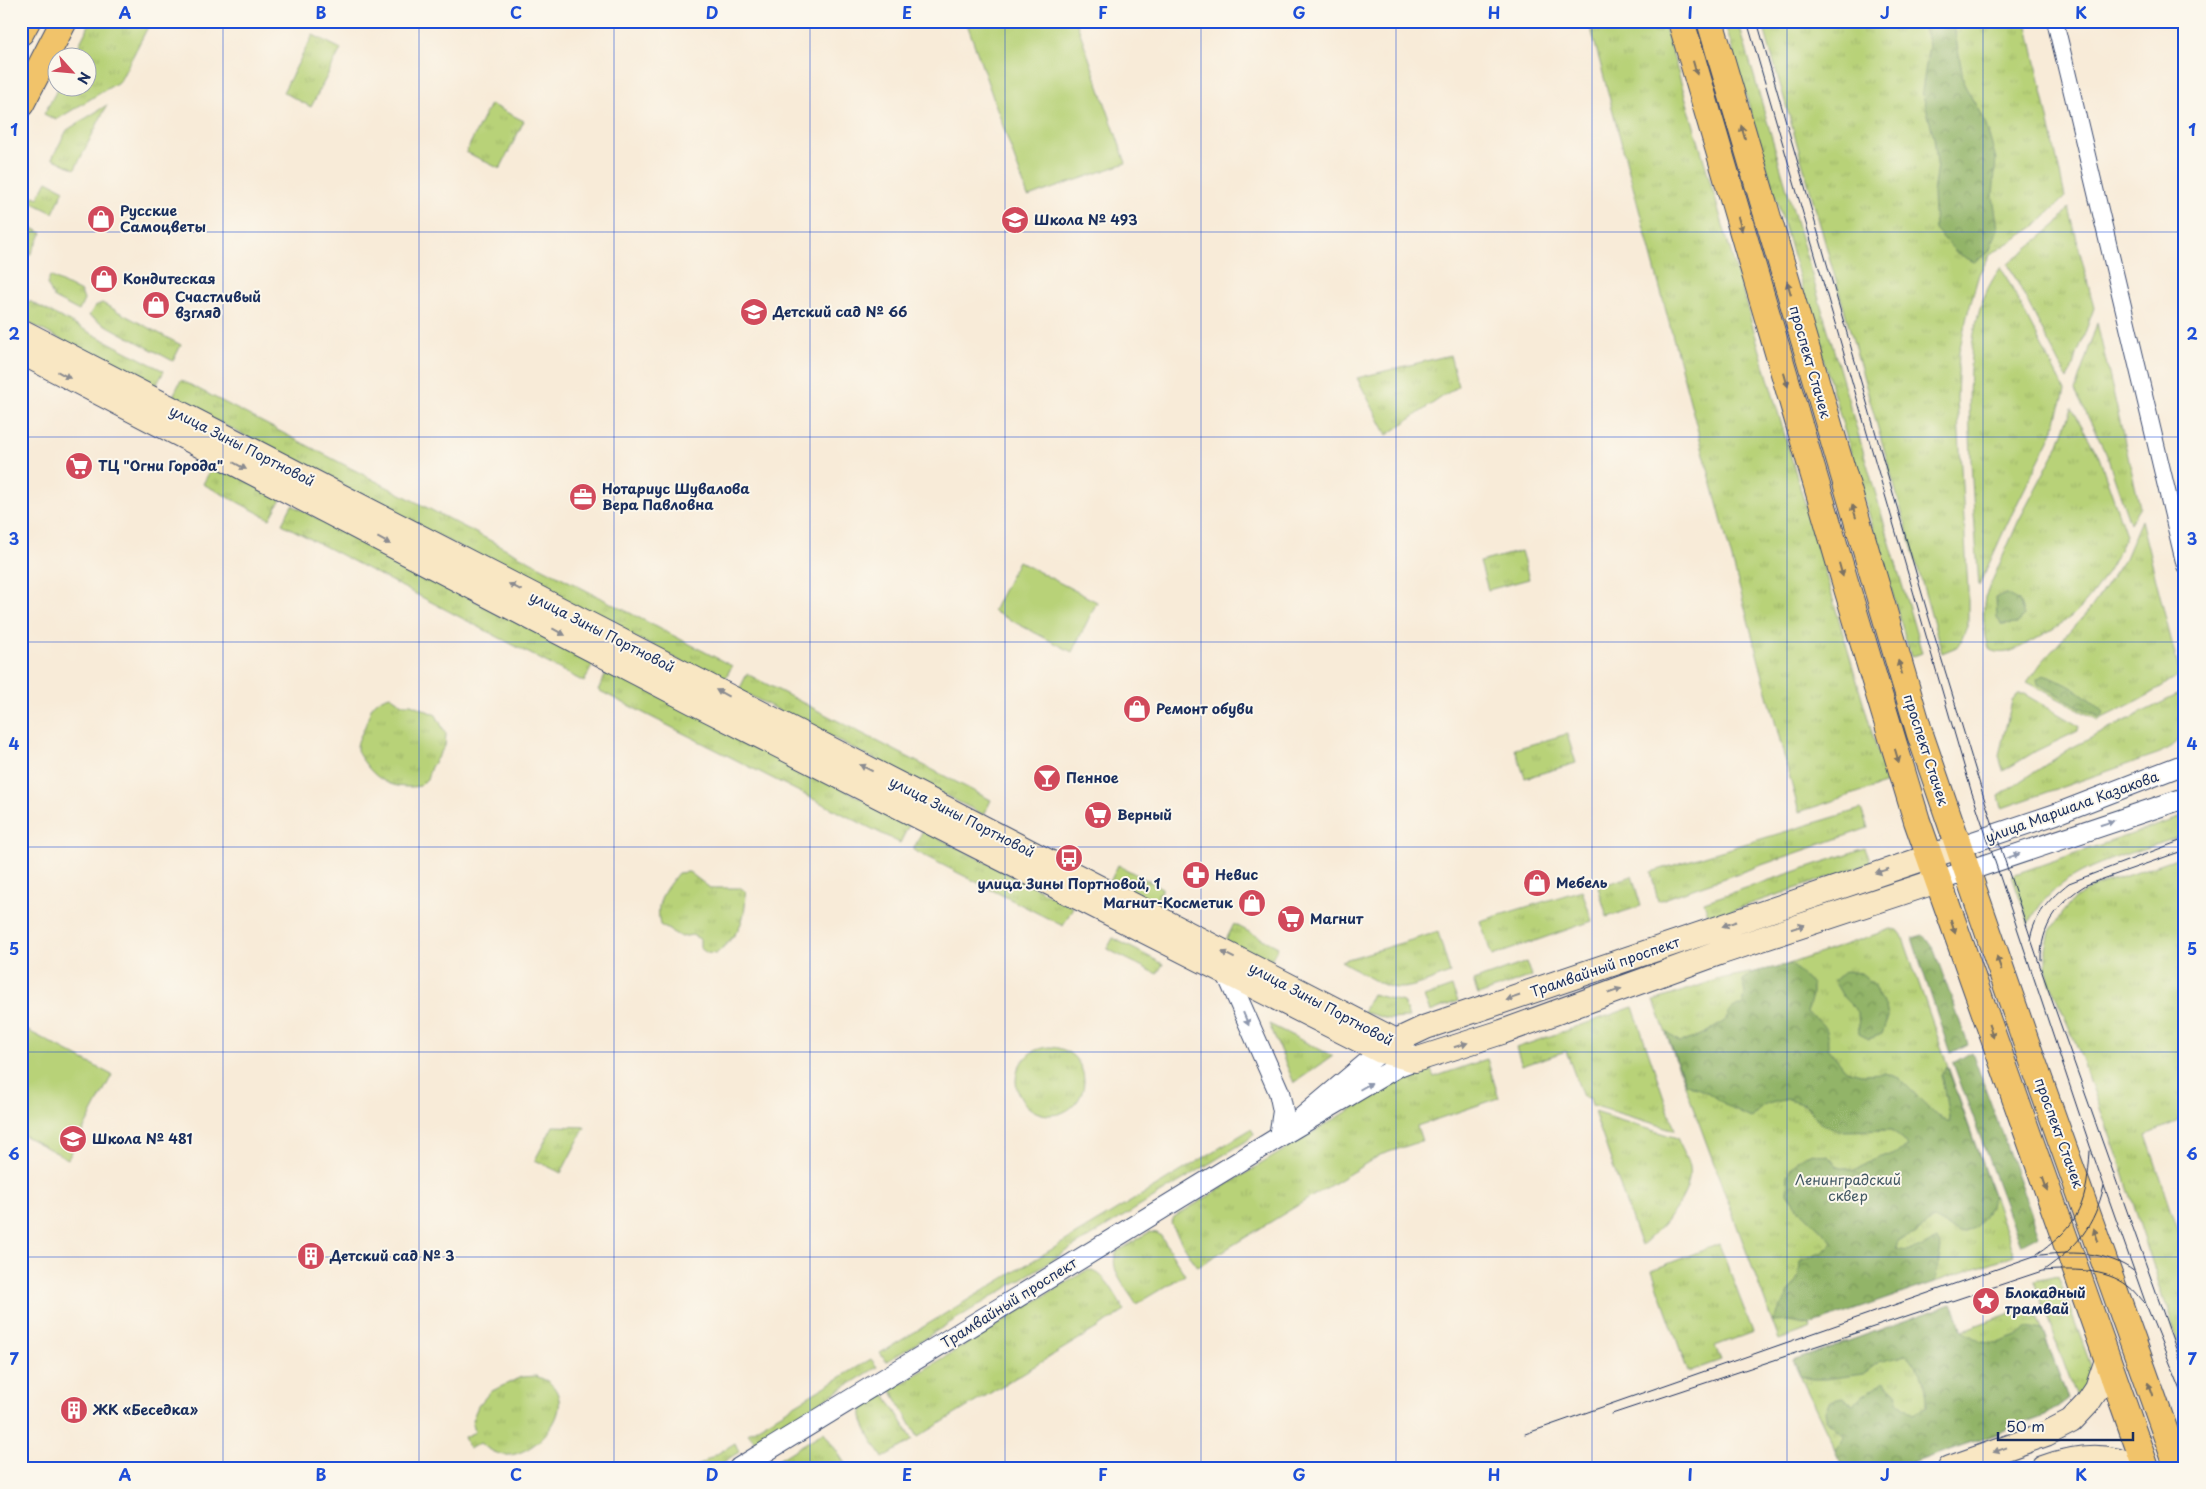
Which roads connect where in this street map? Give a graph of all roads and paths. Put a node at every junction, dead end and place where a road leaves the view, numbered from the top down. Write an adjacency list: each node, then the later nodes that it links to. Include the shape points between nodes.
1 (27, 21): 6 (main road)
2 (64, 21): 7 (main road)
3 (1681, 21): 14 (main road, проспект Стачек, one-way to 14, via 1869,665)
4 (1710, 21): 13 (main road, проспект Стачек, one-way to 4, via 1920,734)
5 (2055, 21): 10 (street)
6 (21, 32)
7 (21, 104)
8 (21, 331): 18 (main road, улица Зины Портновой, one-way to 8)
9 (21, 352): 17 (main road, улица Зины Портновой, one-way to 17, via 685,698)
10 (2185, 566)
11 (2185, 764): 13 (street, улица Маршала Казакова, via 2056,814)
12 (2185, 798): 15 (street, улица Маршала Казакова, one-way to 12)
13 (1958, 847): 14 (main road, Трамвайный проспект); 15 (main road, проспект Стачек)
14 (1929, 856): 16 (main road, проспект Стачек); 18 (main road, Трамвайный проспект, one-way to 18, via 1426,1028)
15 (1967, 872): 16 (street, Трамвайный проспект); 27 (main road, проспект Стачек, one-way to 15)
16 (1937, 881): 19 (main road, Трамвайный проспект, one-way to 16, via 1719,953); 21 (main road, проспект Стачек, one-way to 21)
17 (1227, 974): 18 (main road, улица Зины Портновой); 20 (street, one-way to 20, via 1279,1092 1283,1111)
18 (1388, 1046): 19 (main road, улица Зины Портновой); 20 (street, Трамвайный проспект)
19 (1415, 1060): 20 (street, Трамвайный проспект, one-way to 19, via 1399,1066)
20 (1279, 1137): 22 (street, Трамвайный проспект)
21 (2107, 1360): 23 (main road, one-way to 23, via 2097,1389 2071,1421 2046,1434); 26 (main road, проспект Стачек)
22 (739, 1468)
23 (1950, 1468)
24 (2043, 1468): 25 (main road, via 2098,1457 2122,1461)
25 (2135, 1468)
26 (2146, 1468)
27 (2178, 1468)

